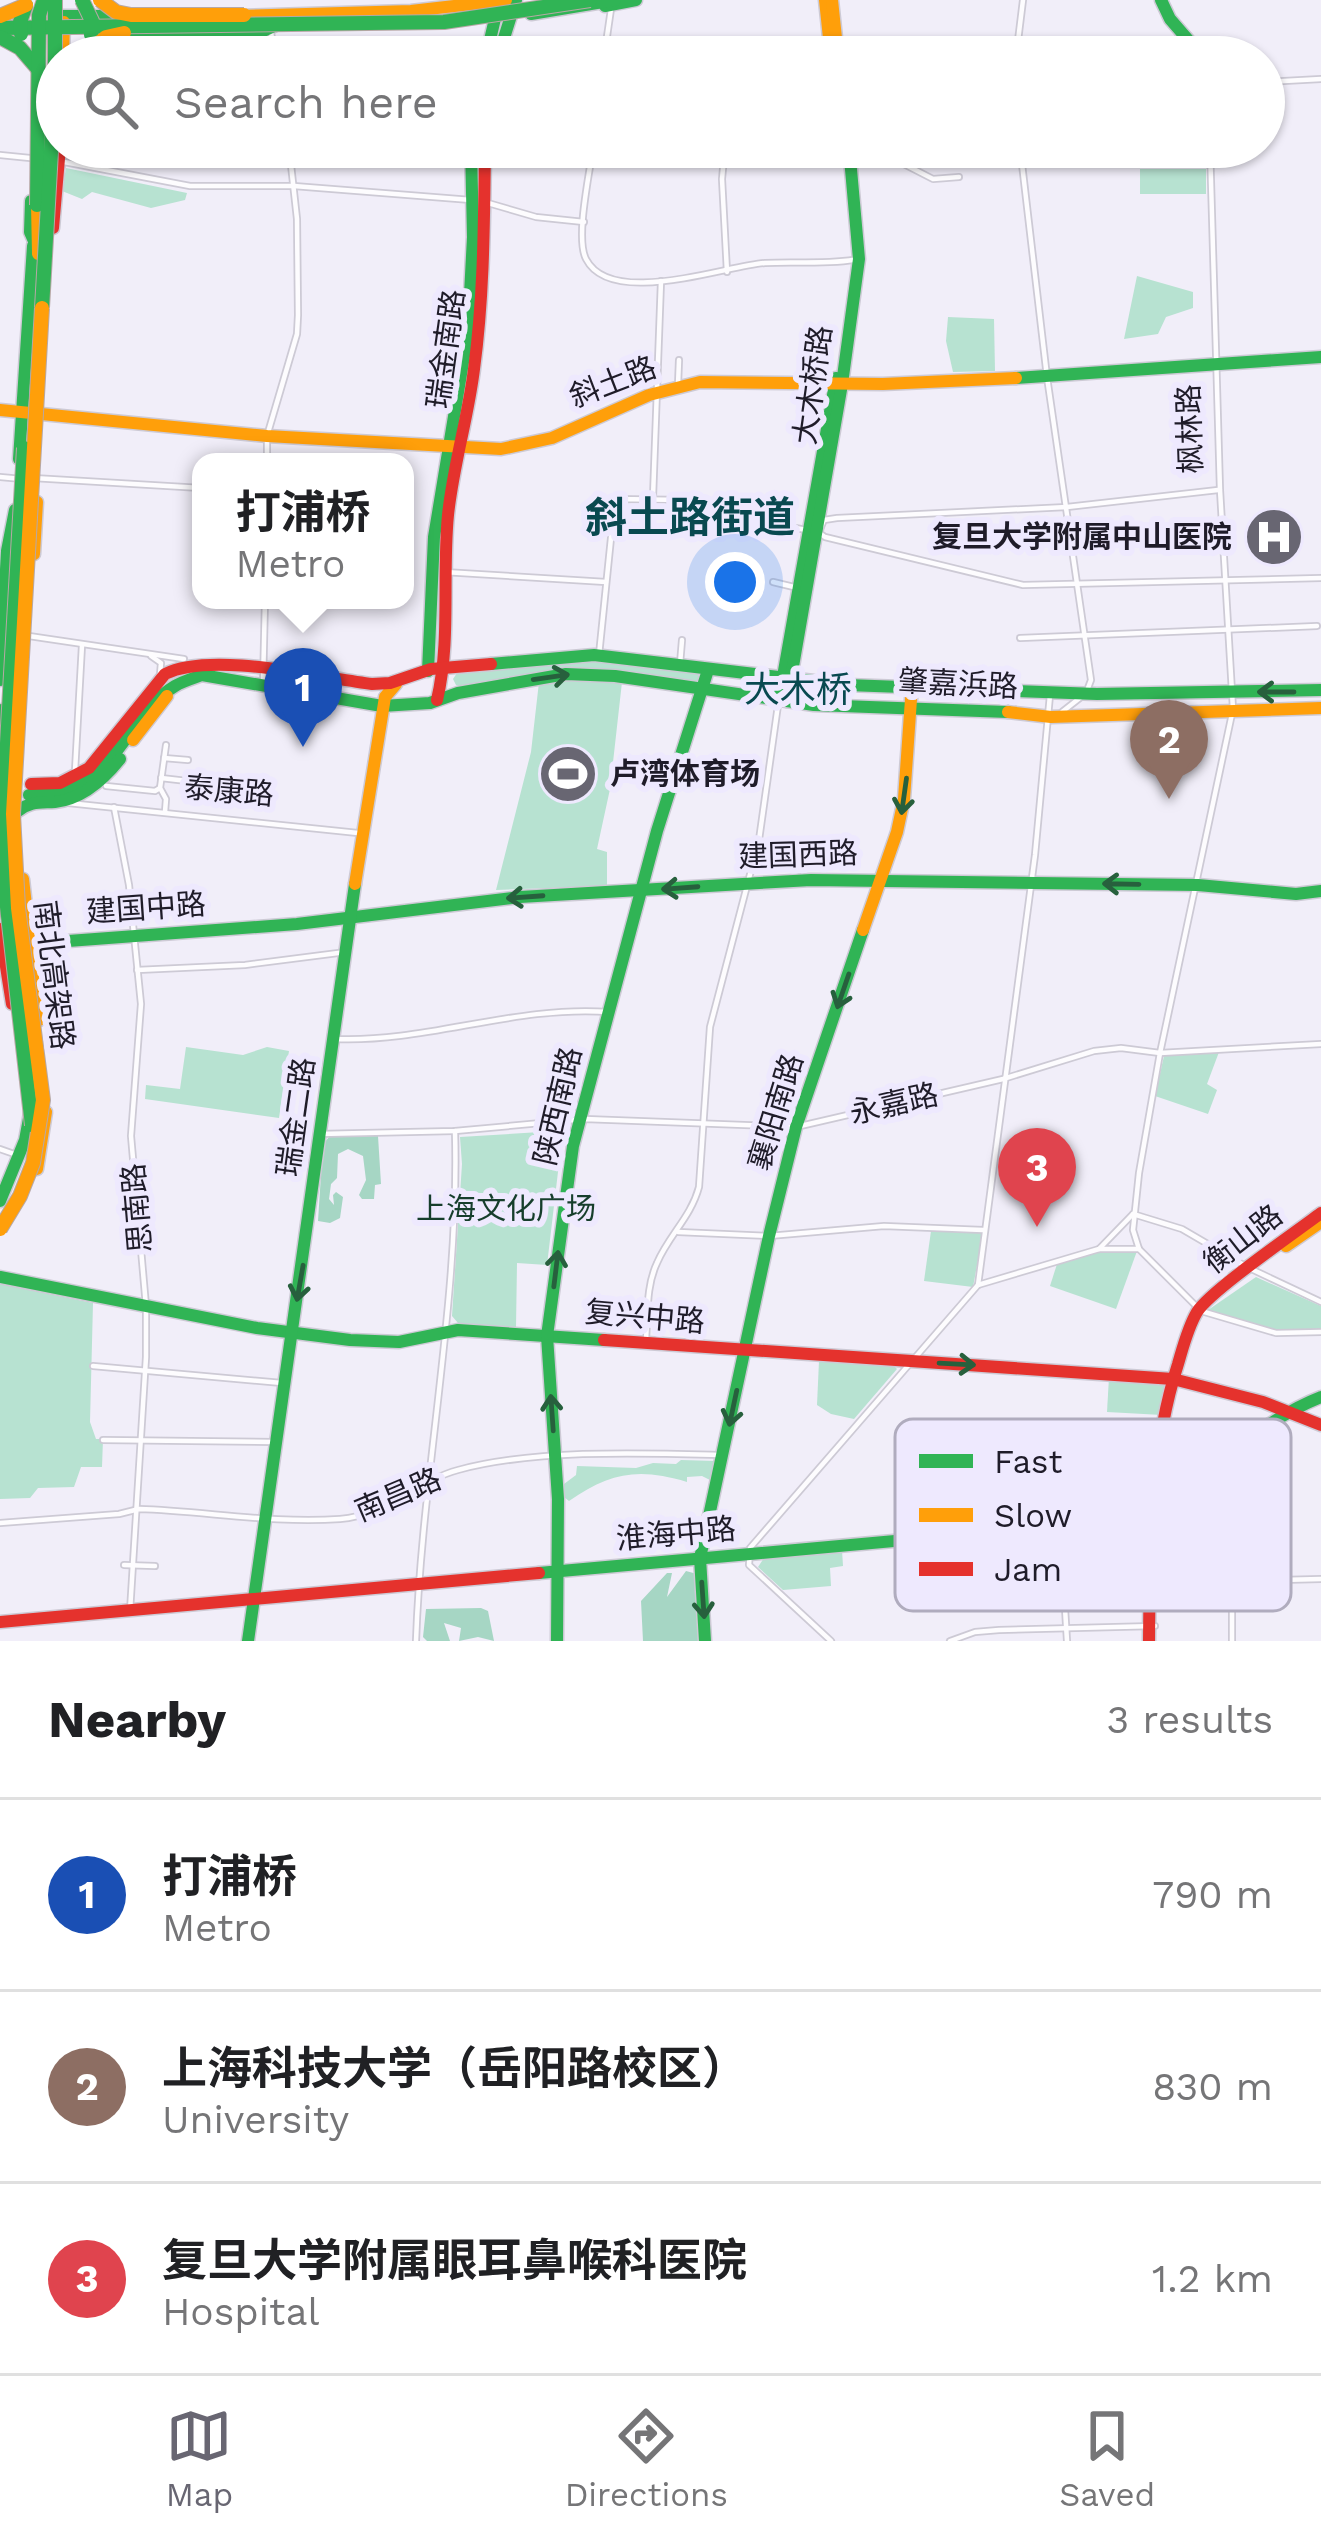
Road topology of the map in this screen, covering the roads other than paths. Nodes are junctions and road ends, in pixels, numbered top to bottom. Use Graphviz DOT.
graph roads {
  1 [pos="100,0"];
  2 [pos="501,0"];
  3 [pos="516,0"];
  4 [pos="636,0"];
  5 [pos="828,0"];
  6 [pos="1023,0"];
  7 [pos="1161,0"];
  8 [pos="603,1"];
  9 [pos="82,5"];
  10 [pos="411,5"];
  11 [pos="552,6"];
  12 [pos="267,14"];
  13 [pos="529,14"];
  14 [pos="285,19"];
  15 [pos="502,19"];
  16 [pos="104,22"];
  17 [pos="358,22"];
  18 [pos="411,29"];
  19 [pos="40,33"];
  20 [pos="38,36"];
  21 [pos="110,36"];
  22 [pos="272,36"];
  23 [pos="495,36"];
  24 [pos="500,36"];
  25 [pos="604,36"];
  26 [pos="832,36"];
  27 [pos="1019,36"];
  28 [pos="1185,36"];
  29 [pos="1321,79"];
  30 [pos="1285,81"];
  31 [pos="36,103"];
  32 [pos="0,154"];
  33 [pos="36,155"];
  34 [pos="39,168"];
  35 [pos="48,168"];
  36 [pos="49,168"];
  37 [pos="49,168"];
  38 [pos="109,168"];
  39 [pos="292,168"];
  40 [pos="474,168"];
  41 [pos="482,168"];
  42 [pos="590,168"];
  43 [pos="723,168"];
  44 [pos="850,168"];
  45 [pos="911,168"];
  46 [pos="1022,168"];
  47 [pos="1210,168"];
  48 [pos="959,177"];
  49 [pos="294,186"];
  50 [pos="478,201"];
  51 [pos="37,205"];
  52 [pos="584,222"];
  53 [pos="41,250"];
  54 [pos="857,259"];
  55 [pos="727,272"];
  56 [pos="661,281"];
  57 [pos="1321,357"];
  58 [pos="679,360"];
  59 [pos="1215,366"];
  60 [pos="1046,377"];
  61 [pos="839,384"];
  62 [pos="678,386"];
  63 [pos="656,391"];
  64 [pos="0,410"];
  65 [pos="22,412"];
  66 [pos="39,414"];
  67 [pos="268,436"];
  68 [pos="452,447"];
  69 [pos="267,453"];
  70 [pos="0,477"];
  71 [pos="28,483"];
  72 [pos="192,488"];
  73 [pos="1220,490"];
  74 [pos="653,498"];
  75 [pos="1066,506"];
  76 [pos="813,531"];
  77 [pos="12,539"];
  78 [pos="443,572"];
  79 [pos="1321,578"];
  80 [pos="1225,580"];
  81 [pos="605,581"];
  82 [pos="773,582"];
  83 [pos="1078,585"];
  84 [pos="798,588"];
  85 [pos="265,609"];
  86 [pos="1317,626"];
  87 [pos="1228,631"];
  88 [pos="16,635"];
  89 [pos="1021,638"];
  90 [pos="1085,639"];
  91 [pos="682,640"];
  92 [pos="82,646"];
  93 [pos="598,655"];
  94 [pos="195,663"];
  95 [pos="680,664"];
  96 [pos="438,670"];
  97 [pos="708,670"];
  98 [pos="264,677"];
  99 [pos="0,680"];
  100 [pos="787,680"];
  101 [pos="912,685"];
  102 [pos="165,686"];
  103 [pos="704,689"];
  104 [pos="1232,690"];
  105 [pos="1321,690"];
  106 [pos="1050,692"];
  107 [pos="1086,693"];
  108 [pos="384,698"];
  109 [pos="437,700"];
  110 [pos="781,704"];
  111 [pos="3,705"];
  112 [pos="911,708"];
  113 [pos="1321,708"];
  114 [pos="1233,709"];
  115 [pos="23,712"];
  116 [pos="1053,717"];
  117 [pos="0,739"];
  118 [pos="166,745"];
  119 [pos="164,758"];
  120 [pos="20,760"];
  121 [pos="188,760"];
  122 [pos="75,771"];
  123 [pos="161,778"];
  124 [pos="0,781"];
  125 [pos="187,782"];
  126 [pos="100,786"];
  127 [pos="160,788"];
  128 [pos="26,789"];
  129 [pos="57,802"];
  130 [pos="91,805"];
  131 [pos="114,807"];
  132 [pos="0,808"];
  133 [pos="18,811"];
  134 [pos="165,812"];
  135 [pos="360,833"];
  136 [pos="20,836"];
  137 [pos="0,874"];
  138 [pos="880,880"];
  139 [pos="1031,882"];
  140 [pos="749,883"];
  141 [pos="1198,885"];
  142 [pos="642,890"];
  143 [pos="1321,891"];
  144 [pos="0,898"];
  145 [pos="352,918"];
  146 [pos="279,925"];
  147 [pos="0,928"];
  148 [pos="133,934"];
  149 [pos="14,946"];
  150 [pos="348,951"];
  151 [pos="137,970"];
  152 [pos="609,1012"];
  153 [pos="34,1028"];
  154 [pos="335,1039"];
  155 [pos="1321,1044"];
  156 [pos="26,1052"];
  157 [pos="1160,1053"];
  158 [pos="1003,1079"];
  159 [pos="326,1082"];
  160 [pos="579,1119"];
  161 [pos="704,1121"];
  162 [pos="796,1127"];
  163 [pos="454,1131"];
  164 [pos="319,1134"];
  165 [pos="0,1149"];
  166 [pos="20,1156"];
  167 [pos="40,1163"];
  168 [pos="0,1201"];
  169 [pos="310,1208"];
  170 [pos="0,1214"];
  171 [pos="1133,1214"];
  172 [pos="1321,1217"];
  173 [pos="0,1228"];
  174 [pos="985,1230"];
  175 [pos="678,1232"];
  176 [pos="769,1236"];
  177 [pos="0,1238"];
  178 [pos="1099,1249"];
  179 [pos="1139,1249"];
  180 [pos="1250,1269"];
  181 [pos="0,1277"];
  182 [pos="978,1285"];
  183 [pos="1321,1302"];
  184 [pos="146,1306"];
  185 [pos="1200,1310"];
  186 [pos="291,1332"];
  187 [pos="1321,1332"];
  188 [pos="443,1333"];
  189 [pos="548,1336"];
  190 [pos="645,1345"];
  191 [pos="746,1352"];
  192 [pos="912,1361"];
  193 [pos="93,1366"];
  194 [pos="145,1371"];
  195 [pos="1176,1379"];
  196 [pos="282,1383"];
  197 [pos="1321,1397"];
  198 [pos="1287,1410"];
  199 [pos="1169,1419"];
  200 [pos="1274,1419"];
  201 [pos="1321,1425"];
  202 [pos="103,1440"];
  203 [pos="142,1440"];
  204 [pos="274,1442"];
  205 [pos="723,1455"];
  206 [pos="556,1458"];
  207 [pos="429,1484"];
  208 [pos="139,1509"];
  209 [pos="264,1516"];
  210 [pos="0,1523"];
  211 [pos="895,1541"];
  212 [pos="748,1554"];
  213 [pos="700,1558"];
  214 [pos="124,1565"];
  215 [pos="134,1565"];
  216 [pos="155,1566"];
  217 [pos="557,1572"];
  218 [pos="1321,1579"];
  219 [pos="1291,1580"];
  220 [pos="418,1585"];
  221 [pos="252,1600"];
  222 [pos="130,1611"];
  223 [pos="1066,1611"];
  224 [pos="1233,1611"];
  225 [pos="0,1622"];
  226 [pos="1067,1630"];
  227 [pos="1152,1634"];
  228 [pos="248,1641"];
  229 [pos="416,1641"];
  230 [pos="557,1641"];
  231 [pos="705,1641"];
  232 [pos="831,1641"];
  233 [pos="950,1641"];
  234 [pos="1066,1641"];
  235 [pos="1232,1641"];
  1 -- 14 [label="main road, bridge"];
  2 -- 10 [label="main road"];
  2 -- 15 [label="main road"];
  3 -- 15 [label="main road"];
  4 -- 8 [label="main road"];
  5 -- 26 [label="main road"];
  6 -- 27 [label="street"];
  7 -- 28 [label="main road"];
  8 -- 11 [label="main road, bridge"];
  8 -- 13 [label="main road"];
  8 -- 17 [label="main road, bridge"];
  8 -- 25 [label="street"];
  9 -- 12 [label="main road"];
  9 -- 16 [label="main road"];
  9 -- 19 [label="main road"];
  9 -- 19 [label="main road, bridge"];
  10 -- 12 [label="main road"];
  10 -- 18 [label="main road"];
  11 -- 13 [label="main road"];
  11 -- 14 [label="main road, bridge"];
  12 -- 16 [label="main road"];
  12 -- 18 [label="main road"];
  12 -- 19 [label="main road"];
  12 -- 22 [label="street"];
  13 -- 15 [label="main road"];
  14 -- 19 [label="main road, bridge"];
  15 -- 18 [label="main road"];
  15 -- 23 [label="main road"];
  15 -- 24 [label="main road"];
  16 -- 19 [label="main road"];
  17 -- 19 [label="main road, bridge"];
  17 -- 21 [label="main road, bridge"];
  19 -- 20 [label="main road, bridge"];
  29 -- 30 [label="street"];
  31 -- 51 [label="main road, bridge"];
  32 -- 33 [label="street"];
  34 -- 51 [label="main road, bridge"];
  35 -- 53 [label="main road, 南北高架路, bridge"];
  36 -- 53 [label="main road, bridge"];
  37 -- 53 [label="main road"];
  38 -- 49 [label="street"];
  39 -- 49 [label="street"];
  40 -- 50 [label="main road, 瑞金南路"];
  41 -- 50 [label="main road, 瑞金南路"];
  42 -- 52 [label="street"];
  43 -- 55 [label="street"];
  44 -- 54 [label="main road, 大木桥路"];
  45 -- 48 [label="street"];
  46 -- 60 [label="street"];
  47 -- 59 [label="street, 枫林路"];
  49 -- 50 [label="street"];
  49 -- 67 [label="street"];
  50 -- 52 [label="street"];
  50 -- 68 [label="main road, 瑞金南路"];
  51 -- 53 [label="main road, bridge"];
  52 -- 56 [label="street"];
  53 -- 65 [label="main road"];
  53 -- 66 [label="main road"];
  53 -- 71 [label="main road, 南北高架路, bridge"];
  53 -- 77 [label="main road, 南北高架路, bridge"];
  54 -- 55 [label="street"];
  54 -- 61 [label="main road, 大木桥路"];
  55 -- 56 [label="street"];
  56 -- 63 [label="street"];
  57 -- 59 [label="main road, 斜土路"];
  58 -- 62 [label="street"];
  59 -- 60 [label="main road, 斜土路"];
  59 -- 73 [label="street, 枫林路"];
  60 -- 61 [label="main road, 斜土路"];
  60 -- 75 [label="street"];
  61 -- 62 [label="main road, 斜土路"];
  61 -- 76 [label="main road, 大木桥路"];
  62 -- 63 [label="main road, 斜土路"];
  63 -- 68 [label="main road, 斜土路"];
  63 -- 74 [label="street"];
  64 -- 65 [label="main road, 斜土路"];
  65 -- 66 [label="main road, 斜土路"];
  65 -- 71 [label="main road"];
  66 -- 67 [label="main road, 斜土路"];
  66 -- 71 [label="main road"];
  67 -- 68 [label="main road, 斜土路"];
  67 -- 69 [label="street"];
  68 -- 78 [label="main road, 瑞金南路"];
  68 -- 96 [label="main road, 瑞金南路"];
  70 -- 71 [label="street"];
  71 -- 72 [label="street"];
  71 -- 77 [label="main road"];
  71 -- 88 [label="main road"];
  71 -- 115 [label="main road, bridge"];
  71 -- 153 [label="main road, 南北高架路, bridge"];
  73 -- 75 [label="street"];
  73 -- 80 [label="street, 枫林路"];
  74 -- 76 [label="street"];
  74 -- 81 [label="street"];
  75 -- 76 [label="street"];
  75 -- 83 [label="street"];
  76 -- 83 [label="street"];
  76 -- 84 [label="main road, 大木桥路"];
  76 -- 100 [label="main road, 大木桥路"];
  77 -- 88 [label="main road"];
  77 -- 111 [label="main road, bridge"];
  77 -- 156 [label="main road, 南北高架路, bridge"];
  78 -- 81 [label="street"];
  78 -- 96 [label="main road, 瑞金南路"];
  79 -- 80 [label="street"];
  80 -- 83 [label="street"];
  80 -- 87 [label="street, 枫林路"];
  81 -- 93 [label="street"];
  82 -- 84 [label="street"];
  83 -- 90 [label="street"];
  84 -- 100 [label="main road, 大木桥路"];
  85 -- 98 [label="street"];
  86 -- 87 [label="street"];
  87 -- 90 [label="street"];
  87 -- 104 [label="street, 枫林路"];
  88 -- 92 [label="street"];
  88 -- 99 [label="main road"];
  88 -- 115 [label="main road"];
  88 -- 117 [label="main road"];
  89 -- 90 [label="street"];
  90 -- 107 [label="street"];
  91 -- 95 [label="street"];
  92 -- 94 [label="street"];
  92 -- 102 [label="street"];
  92 -- 122 [label="street"];
  93 -- 95 [label="main road, 肇嘉浜路"];
  93 -- 96 [label="main road, 肇嘉浜路"];
  94 -- 98 [label="main road"];
  94 -- 102 [label="main road"];
  95 -- 97 [label="main road, 肇嘉浜路"];
  96 -- 108 [label="main road, 肇嘉浜路"];
  96 -- 109 [label="main road, 瑞金南路"];
  97 -- 100 [label="main road, 肇嘉浜路"];
  97 -- 103 [label="main road, 陕西南路"];
  98 -- 102 [label="main road"];
  98 -- 108 [label="main road"];
  98 -- 108 [label="main road"];
  100 -- 101 [label="main road, 肇嘉浜路"];
  100 -- 110 [label="main road, 大木桥路"];
  101 -- 106 [label="main road, 肇嘉浜路"];
  101 -- 112 [label="main road, 襄阳南路"];
  102 -- 122 [label="main road"];
  102 -- 126 [label="main road"];
  102 -- 128 [label="main road"];
  109 -- 103 [label="main road, 肇嘉浜路, one-way"];
  103 -- 110 [label="main road, 肇嘉浜路"];
  103 -- 142 [label="main road, 陕西南路"];
  105 -- 104 [label="main road, 肇嘉浜路, one-way"];
  104 -- 107 [label="main road, 肇嘉浜路"];
  104 -- 114 [label="street, 枫林路"];
  106 -- 107 [label="main road, 肇嘉浜路"];
  106 -- 116 [label="street"];
  107 -- 116 [label="street"];
  108 -- 109 [label="main road, 肇嘉浜路"];
  108 -- 135 [label="main road, 瑞金二路"];
  110 -- 112 [label="main road, 肇嘉浜路"];
  110 -- 140 [label="street"];
  111 -- 117 [label="main road"];
  112 -- 116 [label="main road, 肇嘉浜路"];
  112 -- 138 [label="main road, 襄阳南路, one-way"];
  113 -- 114 [label="main road, 肇嘉浜路"];
  114 -- 116 [label="main road, 肇嘉浜路"];
  114 -- 141 [label="street, 枫林路"];
  115 -- 120 [label="main road"];
  116 -- 139 [label="street"];
  118 -- 119 [label="street"];
  119 -- 121 [label="street"];
  119 -- 123 [label="street"];
  120 -- 122 [label="main road"];
  120 -- 124 [label="main road"];
  120 -- 128 [label="main road"];
  123 -- 125 [label="street"];
  123 -- 127 [label="street"];
  126 -- 127 [label="street"];
  126 -- 129 [label="main road"];
  126 -- 130 [label="street"];
  127 -- 134 [label="street"];
  128 -- 132 [label="main road"];
  128 -- 133 [label="main road"];
  129 -- 130 [label="street, 泰康路"];
  129 -- 133 [label="main road"];
  130 -- 131 [label="street, 泰康路"];
  131 -- 134 [label="street, 泰康路"];
  131 -- 148 [label="street, 思南路"];
  133 -- 136 [label="main road"];
  134 -- 135 [label="street, 泰康路"];
  135 -- 145 [label="main road, 瑞金二路"];
  136 -- 149 [label="main road"];
  136 -- 153 [label="main road, bridge"];
  137 -- 149 [label="main road"];
  138 -- 139 [label="main road, 建国西路"];
  138 -- 140 [label="main road, 建国西路"];
  138 -- 162 [label="main road, 襄阳南路, one-way"];
  141 -- 139 [label="main road, 建国西路, one-way"];
  139 -- 158 [label="street"];
  140 -- 142 [label="main road, 建国西路, one-way"];
  140 -- 161 [label="street"];
  141 -- 143 [label="main road, 建国西路"];
  141 -- 157 [label="street, 枫林路"];
  142 -- 145 [label="main road, 建国西路, one-way"];
  142 -- 152 [label="main road, 陕西南路"];
  144 -- 156 [label="main road, bridge"];
  145 -- 146 [label="main road, 建国西路"];
  145 -- 150 [label="main road, 瑞金二路"];
  146 -- 148 [label="main road, 建国中路"];
  147 -- 149 [label="main road"];
  148 -- 149 [label="main road, 建国中路"];
  148 -- 151 [label="street, 思南路"];
  149 -- 166 [label="main road"];
  149 -- 167 [label="main road"];
  150 -- 151 [label="street"];
  150 -- 154 [label="main road, 瑞金二路"];
  151 -- 184 [label="street, 思南路"];
  152 -- 154 [label="street"];
  152 -- 160 [label="main road, 陕西南路"];
  153 -- 173 [label="main road, 南北高架路, bridge"];
  154 -- 159 [label="main road, 瑞金二路"];
  155 -- 157 [label="street, 永嘉路"];
  156 -- 170 [label="main road, 南北高架路, bridge"];
  157 -- 158 [label="street, 永嘉路"];
  157 -- 171 [label="street, 枫林路"];
  158 -- 162 [label="street, 永嘉路"];
  158 -- 174 [label="street"];
  159 -- 164 [label="main road, 瑞金二路"];
  159 -- 169 [label="main road"];
  160 -- 161 [label="street, 永嘉路"];
  160 -- 163 [label="street, 永嘉路"];
  189 -- 160 [label="main road, 陕西南路, one-way"];
  161 -- 162 [label="street, 永嘉路"];
  161 -- 175 [label="street"];
  162 -- 176 [label="main road, 襄阳南路"];
  163 -- 164 [label="street, 永嘉路"];
  163 -- 188 [label="street"];
  164 -- 169 [label="main road, 瑞金二路"];
  165 -- 166 [label="street"];
  166 -- 167 [label="street"];
  166 -- 168 [label="main road"];
  167 -- 177 [label="main road"];
  169 -- 186 [label="main road, 瑞金二路, one-way"];
  171 -- 178 [label="street"];
  171 -- 179 [label="street, 枫林路"];
  171 -- 180 [label="street"];
  172 -- 180 [label="main road, 衡山路"];
  174 -- 176 [label="street"];
  174 -- 182 [label="street"];
  175 -- 176 [label="street"];
  175 -- 190 [label="street"];
  176 -- 191 [label="main road, 襄阳南路"];
  178 -- 179 [label="street"];
  178 -- 182 [label="street"];
  179 -- 185 [label="street"];
  180 -- 183 [label="street"];
  180 -- 185 [label="main road, 衡山路"];
  181 -- 184 [label="main road, 复兴中路"];
  182 -- 192 [label="street"];
  184 -- 186 [label="main road, 复兴中路"];
  184 -- 194 [label="street, 思南路"];
  185 -- 187 [label="street"];
  185 -- 195 [label="main road"];
  186 -- 188 [label="main road, 复兴中路"];
  186 -- 196 [label="main road, 瑞金二路"];
  188 -- 189 [label="main road, 复兴中路"];
  188 -- 207 [label="street"];
  189 -- 190 [label="main road, 复兴中路"];
  206 -- 189 [label="main road, 陕西南路, one-way"];
  190 -- 191 [label="main road, 复兴中路"];
  191 -- 192 [label="main road, 复兴中路"];
  191 -- 205 [label="main road, 襄阳南路, one-way"];
  192 -- 195 [label="main road, 复兴中路, one-way"];
  192 -- 212 [label="street"];
  193 -- 194 [label="street"];
  194 -- 196 [label="street"];
  194 -- 203 [label="street, 思南路"];
  195 -- 198 [label="main road, 复兴中路"];
  195 -- 199 [label="main road"];
  196 -- 204 [label="main road, 瑞金二路"];
  197 -- 198 [label="main road, 淮海中路"];
  198 -- 200 [label="main road, 淮海中路"];
  198 -- 201 [label="main road, 复兴中路"];
  202 -- 203 [label="street"];
  203 -- 204 [label="street"];
  203 -- 208 [label="street, 思南路"];
  204 -- 209 [label="main road, 瑞金二路"];
  205 -- 206 [label="street, 南昌路"];
  205 -- 213 [label="main road, 襄阳南路"];
  206 -- 207 [label="street, 南昌路"];
  206 -- 217 [label="main road, 陕西南路"];
  207 -- 209 [label="street, 南昌路"];
  207 -- 220 [label="street"];
  208 -- 209 [label="street, 南昌路"];
  208 -- 210 [label="street, 南昌路"];
  208 -- 215 [label="street, 思南路"];
  209 -- 221 [label="main road, 瑞金二路"];
  211 -- 212 [label="main road, 淮海中路"];
  212 -- 213 [label="main road, 淮海中路"];
  212 -- 232 [label="street"];
  213 -- 217 [label="main road, 淮海中路"];
  213 -- 231 [label="main road, 襄阳南路, one-way"];
  214 -- 215 [label="street"];
  215 -- 216 [label="street"];
  215 -- 222 [label="street, 思南路"];
  217 -- 220 [label="main road, 淮海中路"];
  217 -- 230 [label="main road, 陕西南路"];
  218 -- 219 [label="street"];
  220 -- 221 [label="main road, 淮海中路"];
  220 -- 229 [label="street"];
  221 -- 222 [label="main road, 淮海中路"];
  221 -- 228 [label="main road, 瑞金二路"];
  222 -- 225 [label="main road, 淮海中路"];
  223 -- 226 [label="street"];
  224 -- 235 [label="street"];
  226 -- 227 [label="street"];
  226 -- 233 [label="street"];
  226 -- 234 [label="street"];
}
